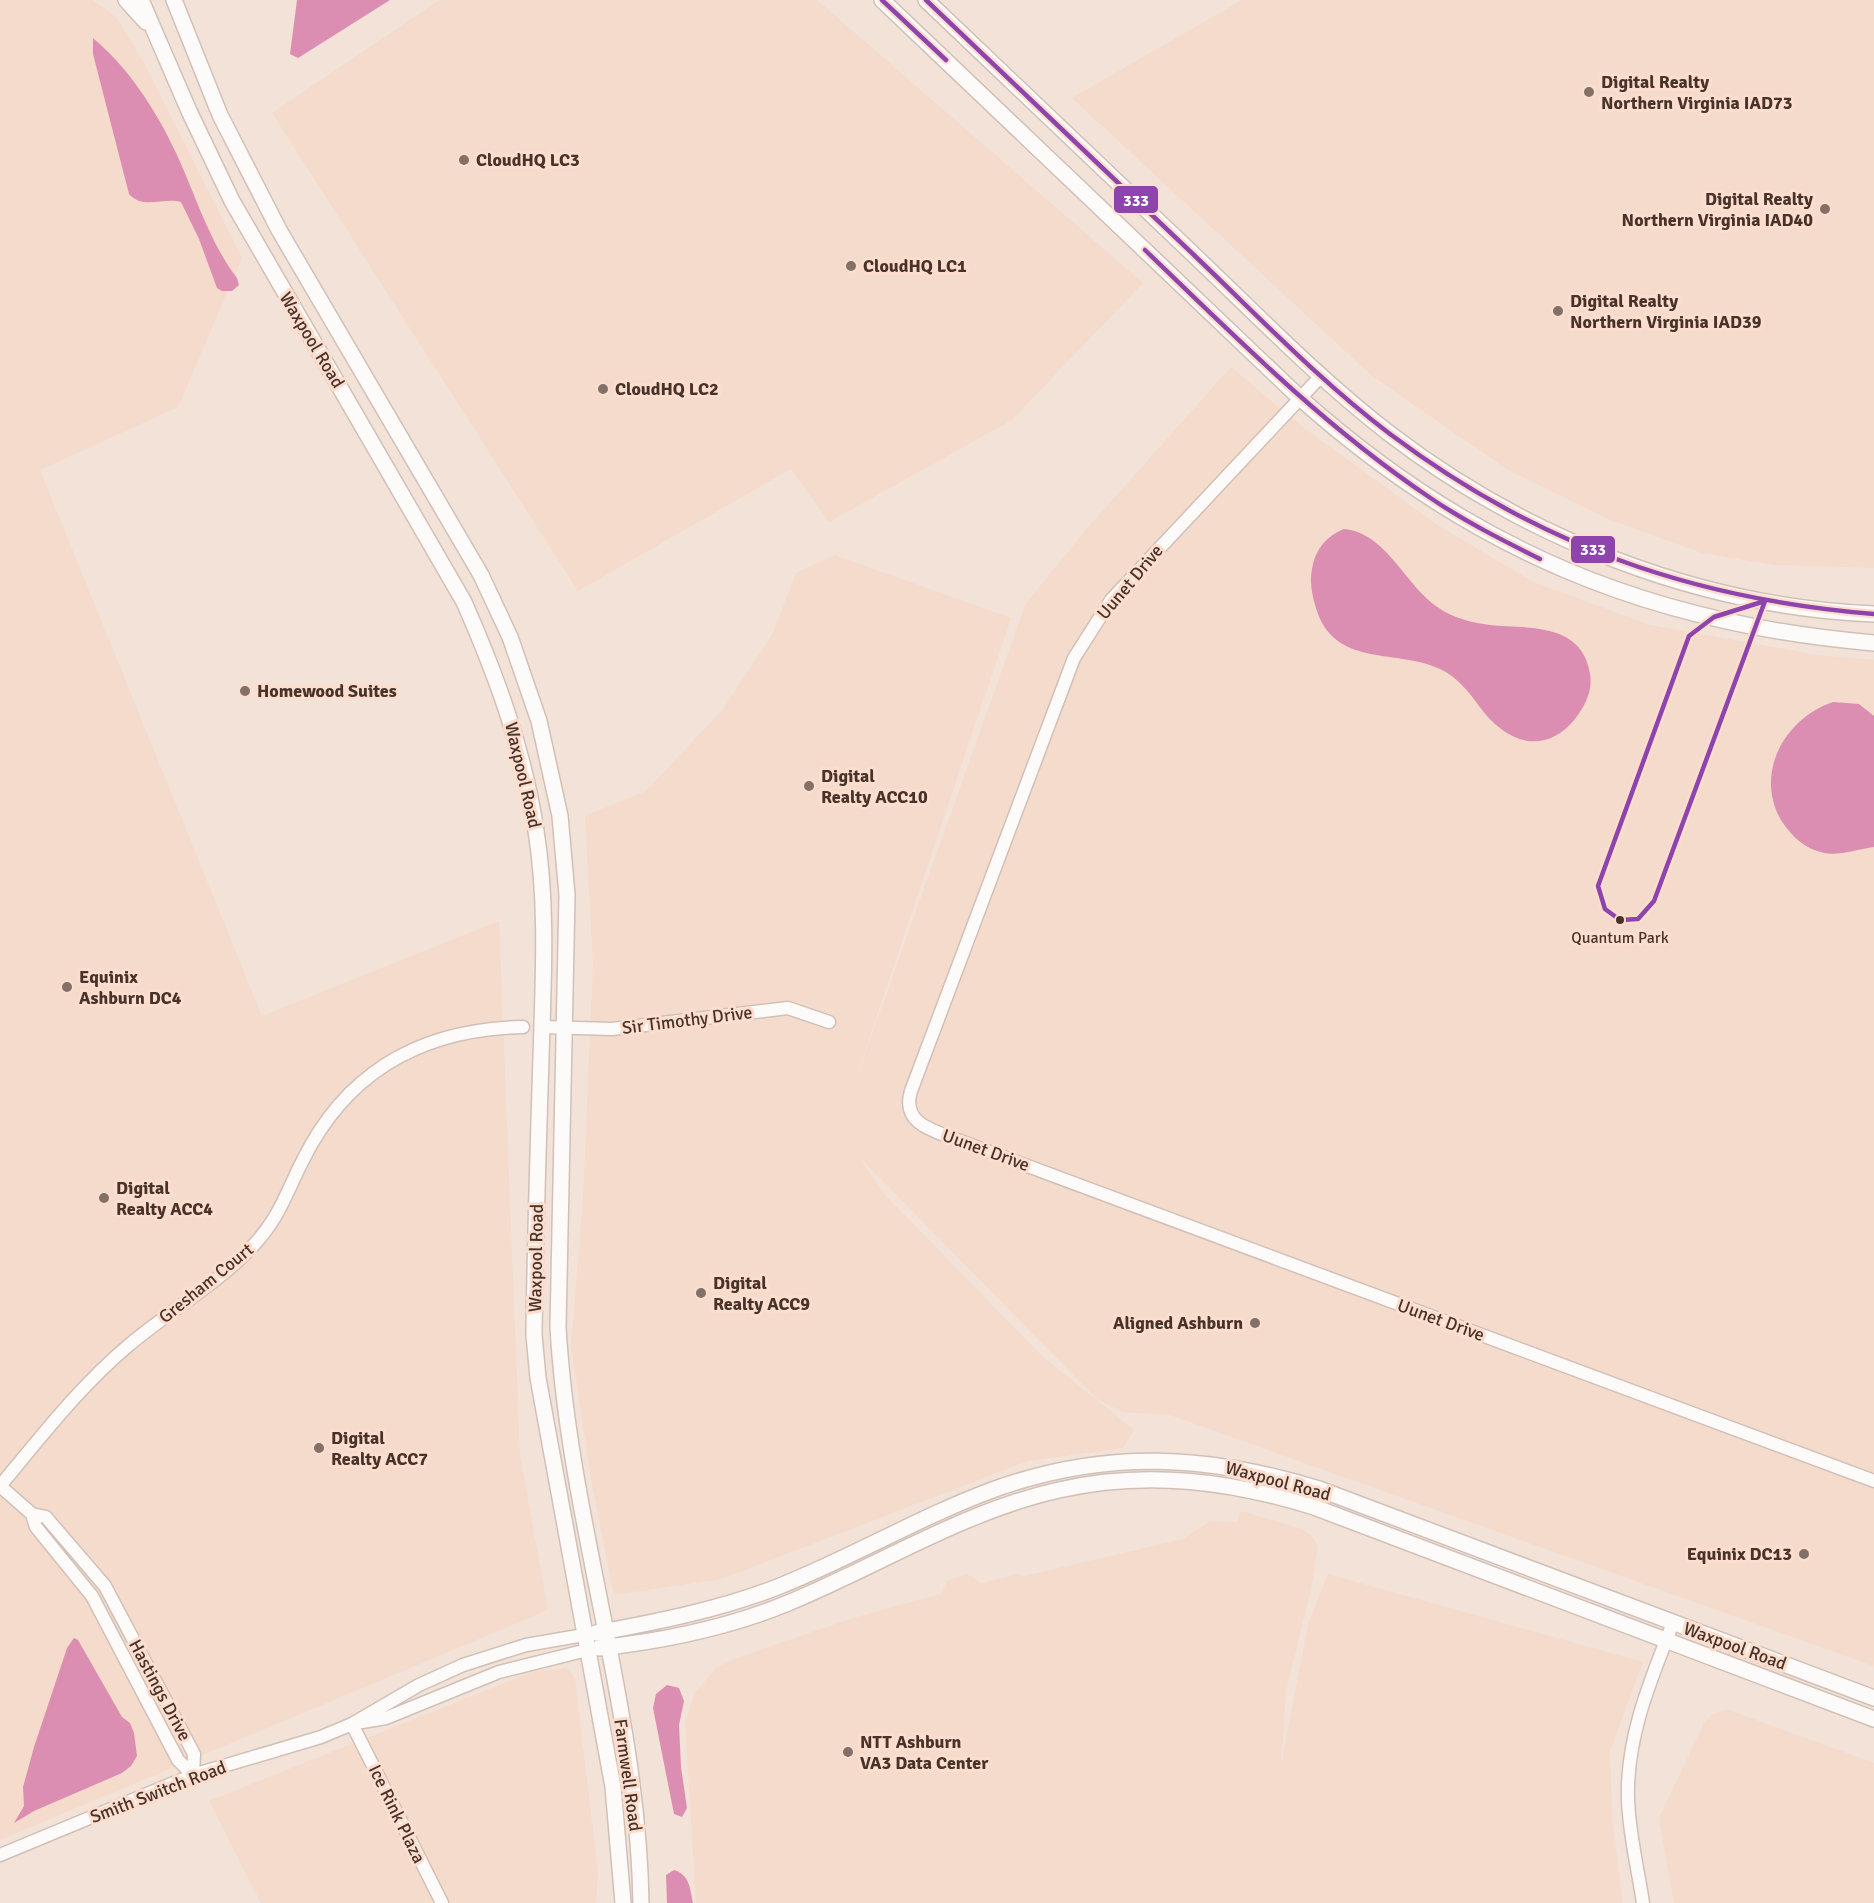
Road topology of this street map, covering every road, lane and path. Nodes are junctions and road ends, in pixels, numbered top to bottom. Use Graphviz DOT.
graph roads {
  1 [pos="126,0"];
  2 [pos="141,0"];
  3 [pos="174,0"];
  4 [pos="882,0"];
  5 [pos="926,0"];
  6 [pos="156,33"];
  7 [pos="1321,376"];
  8 [pos="1300,398"];
  9 [pos="1874,614"];
  10 [pos="1874,643"];
  11 [pos="829,1022"];
  12 [pos="523,1027"];
  13 [pos="542,1027"];
  14 [pos="566,1029"];
  15 [pos="1874,1481"];
  16 [pos="0,1486"];
  17 [pos="32,1514"];
  18 [pos="1673,1623"];
  19 [pos="604,1632"];
  20 [pos="1666,1641"];
  21 [pos="586,1643"];
  22 [pos="608,1647"];
  23 [pos="1874,1698"];
  24 [pos="1874,1719"];
  25 [pos="352,1724"];
  26 [pos="193,1774"];
  27 [pos="0,1855"];
  28 [pos="442,1903"];
  29 [pos="623,1903"];
  30 [pos="641,1903"];
  31 [pos="1643,1903"];
  1 -- 6 [label="main road"];
  2 -- 6 [label="main road, Waxpool Road"];
  3 -- 14 [label="main road, Waxpool Road"];
  4 -- 8 [label="main road"];
  5 -- 7 [label="main road"];
  6 -- 13 [label="main road, Waxpool Road"];
  7 -- 8 [label="street, Uunet Drive"];
  7 -- 9 [label="main road"];
  8 -- 10 [label="main road"];
  8 -- 15 [label="street, Uunet Drive"];
  11 -- 14 [label="street, Sir Timothy Drive"];
  12 -- 16 [label="street, Gresham Court"];
  13 -- 14 [label="street, Sir Timothy Drive"];
  13 -- 21 [label="main road, Waxpool Road"];
  14 -- 19 [label="main road, Waxpool Road"];
  16 -- 17 [label="street, Hastings Drive"];
  17 -- 26 [label="street, Hastings Drive"];
  17 -- 26 [label="street, Hastings Drive"];
  18 -- 19 [label="main road, Waxpool Road"];
  18 -- 20 [label="street"];
  18 -- 23 [label="main road, Waxpool Road"];
  19 -- 21 [label="main road, Waxpool Road"];
  19 -- 22 [label="main road, Waxpool Road"];
  20 -- 22 [label="main road, Waxpool Road"];
  20 -- 24 [label="main road, Waxpool Road"];
  20 -- 31 [label="street"];
  21 -- 22 [label="main road, Waxpool Road"];
  21 -- 25 [label="street, Smith Switch Road"];
  21 -- 25 [label="street, Smith Switch Road"];
  21 -- 29 [label="main road, Farmwell Road"];
  22 -- 30 [label="main road, Farmwell Road"];
  25 -- 26 [label="street, Smith Switch Road"];
  25 -- 28 [label="street, Ice Rink Plaza"];
  26 -- 27 [label="street, Smith Switch Road"];
}
